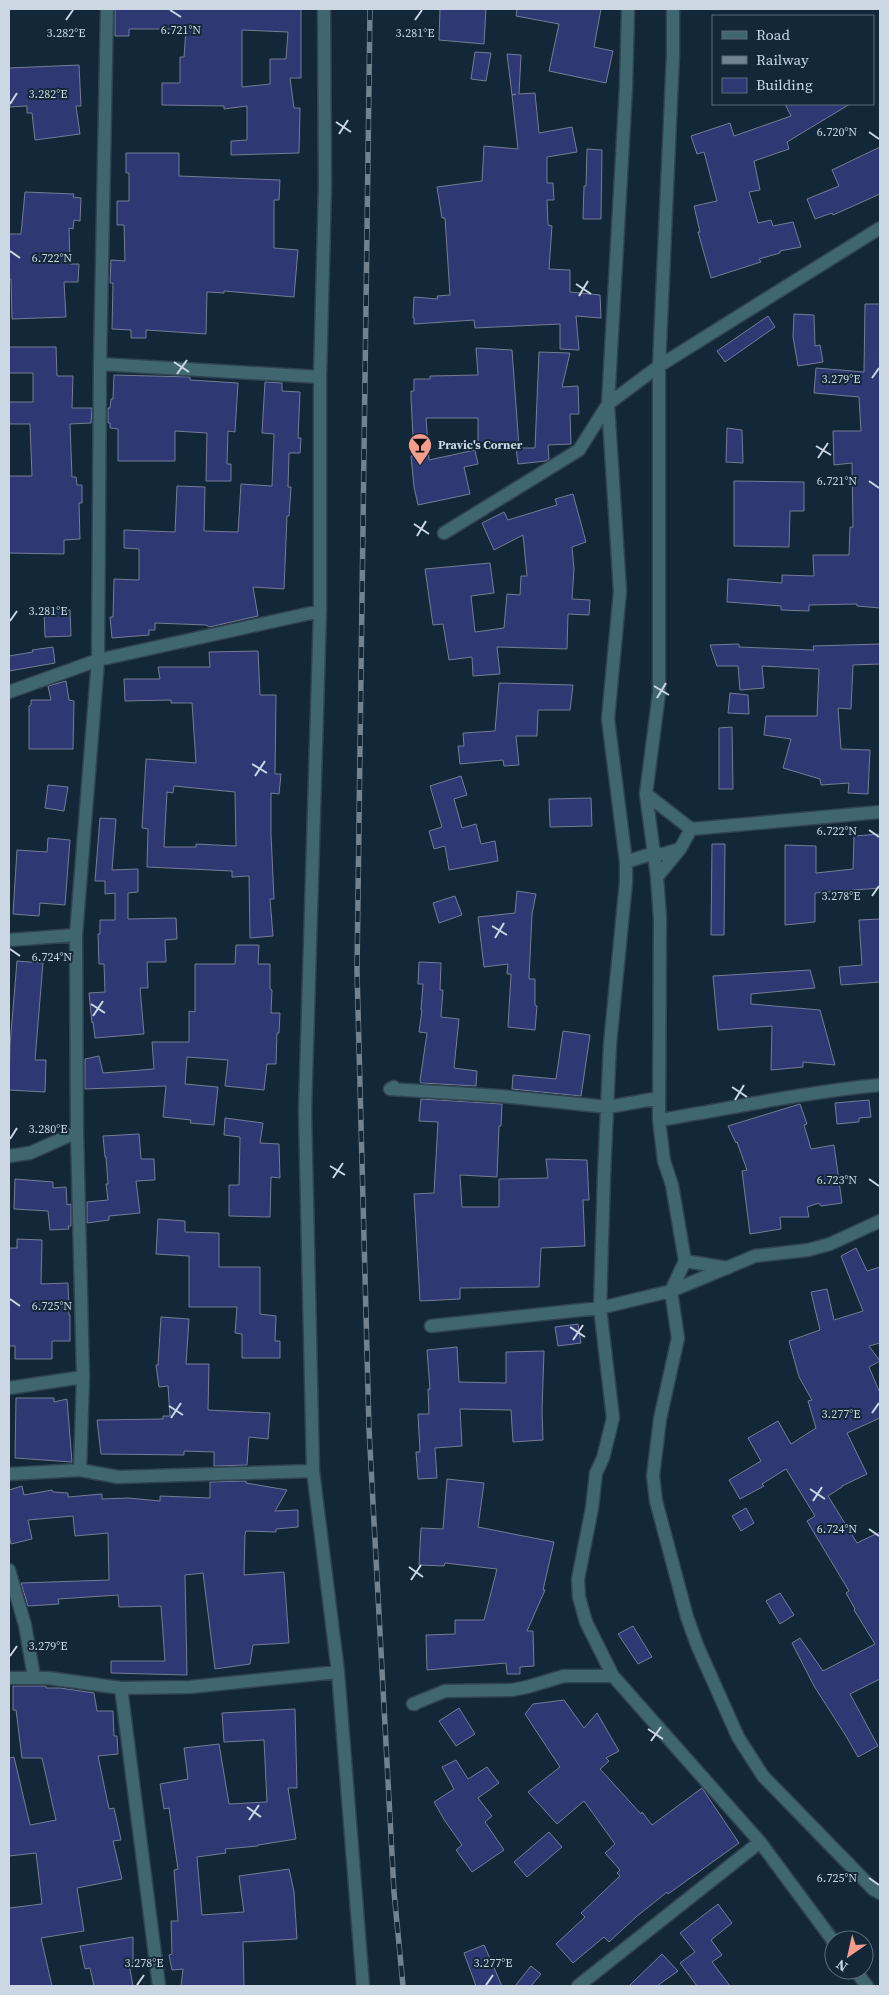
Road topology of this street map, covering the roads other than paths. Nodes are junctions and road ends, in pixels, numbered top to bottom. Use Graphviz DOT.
graph roads {
  1 [pos="107,9"];
  2 [pos="324,9"];
  3 [pos="628,9"];
  4 [pos="673,9"];
  5 [pos="880,228"];
  6 [pos="100,364"];
  7 [pos="659,366"];
  8 [pos="320,377"];
  9 [pos="608,404"];
  10 [pos="444,533"];
  11 [pos="320,611"];
  12 [pos="98,660"];
  13 [pos="9,692"];
  14 [pos="646,794"];
  15 [pos="880,812"];
  16 [pos="691,829"];
  17 [pos="680,849"];
  18 [pos="654,853"];
  19 [pos="626,862"];
  20 [pos="657,877"];
  21 [pos="76,935"];
  22 [pos="9,940"];
  23 [pos="880,1086"];
  24 [pos="394,1087"];
  25 [pos="659,1098"];
  26 [pos="608,1107"];
  27 [pos="659,1120"];
  28 [pos="77,1132"];
  29 [pos="9,1156"];
  30 [pos="880,1221"];
  31 [pos="685,1261"];
  32 [pos="728,1268"];
  33 [pos="671,1291"];
  34 [pos="600,1308"];
  35 [pos="431,1326"];
  36 [pos="83,1377"];
  37 [pos="9,1388"];
  38 [pos="80,1470"];
  39 [pos="313,1471"];
  40 [pos="9,1474"];
  41 [pos="9,1570"];
  42 [pos="338,1672"];
  43 [pos="613,1676"];
  44 [pos="34,1677"];
  45 [pos="9,1678"];
  46 [pos="120,1688"];
  47 [pos="415,1704"];
  48 [pos="760,1842"];
  49 [pos="880,1892"];
  50 [pos="825,1930"];
  51 [pos="159,1986"];
  52 [pos="363,1986"];
  53 [pos="578,1986"];
  1 -- 6 [label="street"];
  2 -- 8 [label="street"];
  3 -- 9 [label="street"];
  4 -- 7 [label="street"];
  5 -- 7 [label="street"];
  6 -- 8 [label="street"];
  6 -- 12 [label="street"];
  7 -- 9 [label="street"];
  7 -- 14 [label="street"];
  8 -- 11 [label="street"];
  9 -- 10 [label="street"];
  9 -- 19 [label="street"];
  11 -- 12 [label="street"];
  11 -- 39 [label="street"];
  12 -- 13 [label="street"];
  12 -- 21 [label="street"];
  14 -- 16 [label="street"];
  14 -- 18 [label="street"];
  15 -- 16 [label="street"];
  16 -- 17 [label="street"];
  17 -- 18 [label="street"];
  17 -- 20 [label="street"];
  18 -- 19 [label="street"];
  18 -- 20 [label="street"];
  19 -- 26 [label="street"];
  20 -- 25 [label="street"];
  21 -- 22 [label="street"];
  21 -- 28 [label="street"];
  23 -- 27 [label="street"];
  24 -- 26 [label="street"];
  25 -- 26 [label="street"];
  25 -- 27 [label="street"];
  26 -- 34 [label="street"];
  27 -- 31 [label="street"];
  28 -- 29 [label="street"];
  28 -- 36 [label="street"];
  30 -- 32 [label="street"];
  31 -- 32 [label="street"];
  31 -- 33 [label="street"];
  32 -- 33 [label="street"];
  33 -- 34 [label="street"];
  33 -- 49 [label="street"];
  34 -- 35 [label="street"];
  34 -- 43 [label="street"];
  36 -- 37 [label="street"];
  36 -- 38 [label="street"];
  38 -- 39 [label="street"];
  38 -- 40 [label="street"];
  39 -- 42 [label="street"];
  41 -- 44 [label="street"];
  42 -- 46 [label="street"];
  42 -- 52 [label="street"];
  43 -- 47 [label="street"];
  43 -- 48 [label="street"];
  44 -- 45 [label="street"];
  44 -- 46 [label="street"];
  46 -- 51 [label="street"];
  48 -- 50 [label="street"];
  48 -- 53 [label="street"];
}
